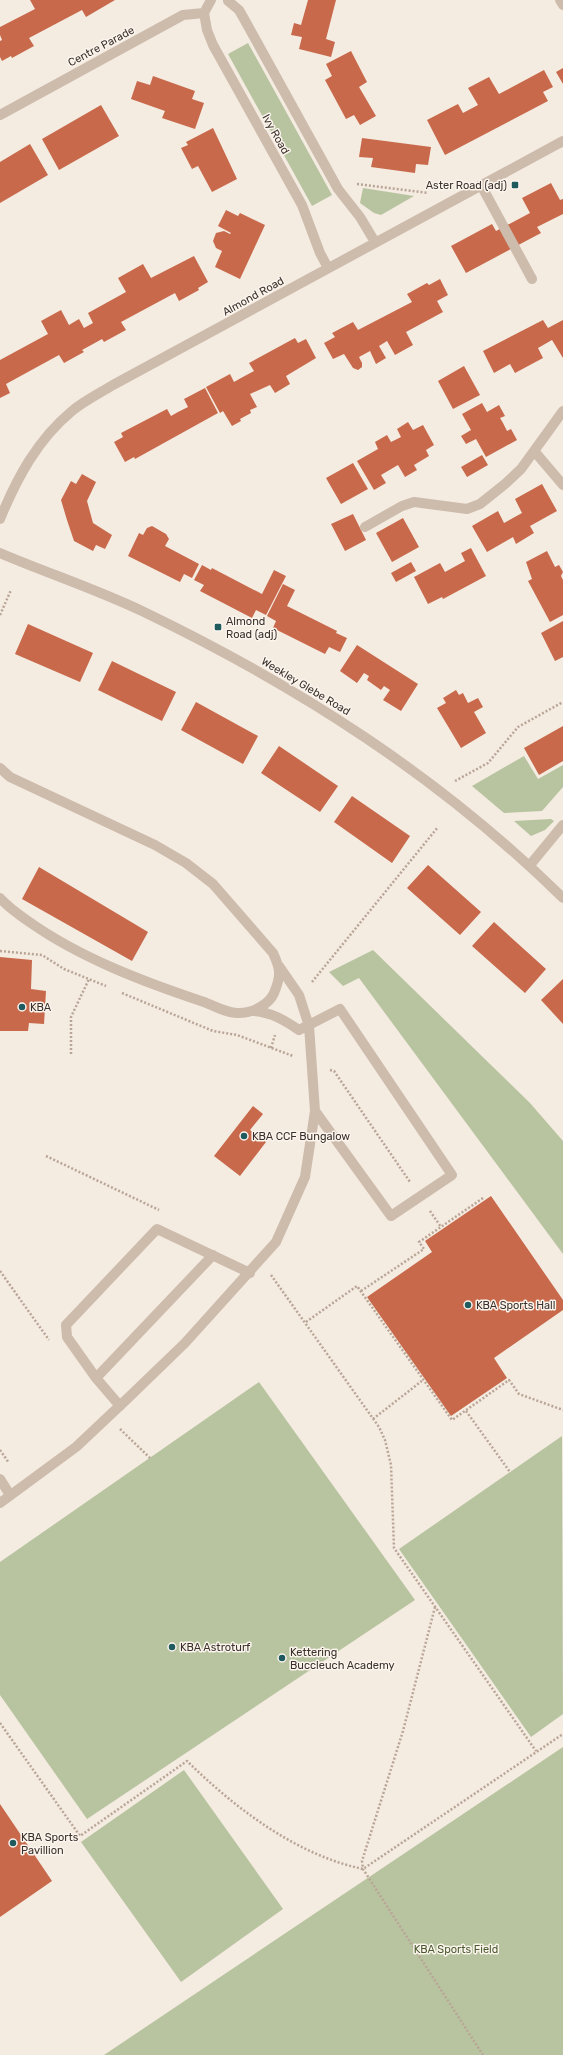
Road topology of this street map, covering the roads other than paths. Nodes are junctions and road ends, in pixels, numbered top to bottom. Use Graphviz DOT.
graph roads {
  1 [pos="211,0"];
  2 [pos="217,0"];
  3 [pos="560,0"];
  4 [pos="229,1"];
  5 [pos="563,5"];
  6 [pos="204,13"];
  7 [pos="0,115"];
  8 [pos="563,142"];
  9 [pos="481,185"];
  10 [pos="375,242"];
  11 [pos="328,268"];
  12 [pos="532,279"];
  13 [pos="563,411"];
  14 [pos="535,452"];
  15 [pos="563,485"];
  16 [pos="0,519"];
  17 [pos="365,527"];
  18 [pos="0,553"];
  19 [pos="0,768"];
  20 [pos="563,825"];
  21 [pos="530,865"];
  22 [pos="0,898"];
  23 [pos="563,898"];
  24 [pos="279,966"];
  25 [pos="254,1011"];
  26 [pos="309,1026"];
  27 [pos="315,1111"];
  28 [pos="213,1255"];
  29 [pos="250,1273"];
  30 [pos="96,1378"];
  31 [pos="120,1406"];
  32 [pos="0,1479"];
  33 [pos="10,1495"];
  34 [pos="0,1503"];
  1 -- 6 [label="street"];
  2 -- 4 [label="street"];
  3 -- 5 [label="street"];
  4 -- 10 [label="street"];
  6 -- 7 [label="street, Centre Parade"];
  6 -- 11 [label="street, Ivy Road"];
  8 -- 9 [label="street, Almond Road"];
  9 -- 10 [label="street, Almond Road"];
  9 -- 12 [label="street"];
  10 -- 11 [label="street, Almond Road"];
  11 -- 16 [label="street, Almond Road"];
  13 -- 14 [label="street"];
  14 -- 15 [label="street"];
  14 -- 17 [label="street"];
  18 -- 21 [label="street, Weekley Glebe Road"];
  19 -- 24 [label="street"];
  20 -- 21 [label="street"];
  21 -- 23 [label="street, Weekley Glebe Road"];
  22 -- 25 [label="street"];
  24 -- 25 [label="street"];
  24 -- 26 [label="street"];
  25 -- 26 [label="street"];
  26 -- 27 [label="street"];
  26 -- 27 [label="street"];
  27 -- 29 [label="street"];
  28 -- 29 [label="street"];
  28 -- 30 [label="street"];
  28 -- 30 [label="street"];
  29 -- 31 [label="street"];
  30 -- 31 [label="street"];
  31 -- 33 [label="street"];
  32 -- 33 [label="street"];
  33 -- 34 [label="street"];
}
